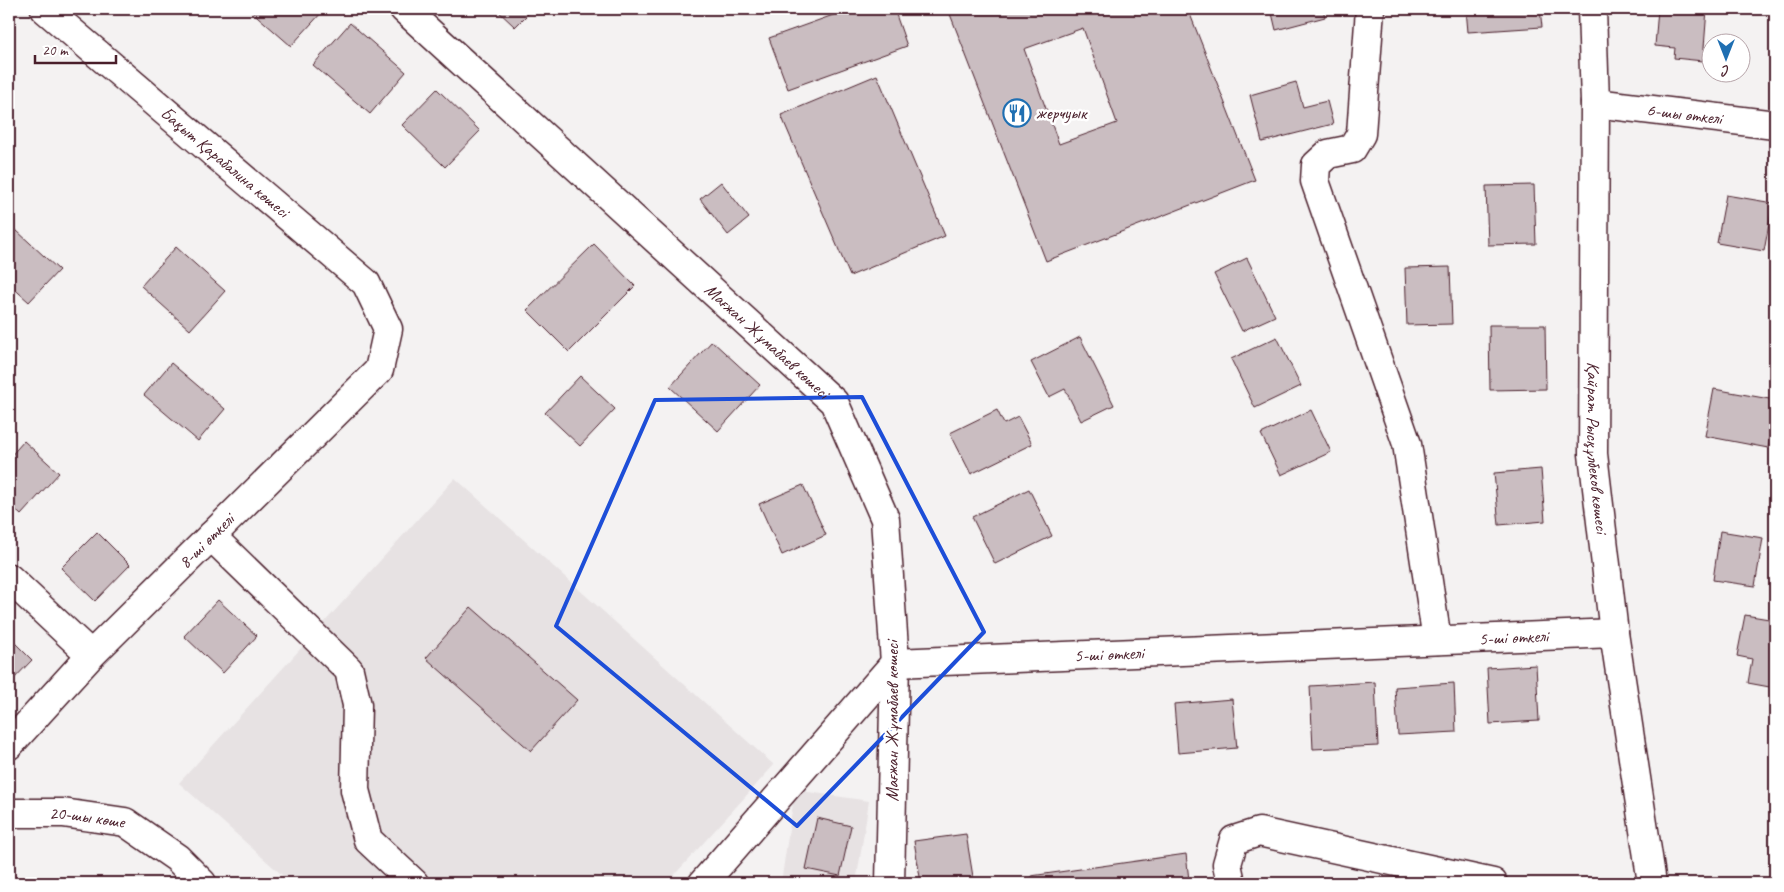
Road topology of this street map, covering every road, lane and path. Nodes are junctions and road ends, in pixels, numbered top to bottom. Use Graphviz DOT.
graph roads {
  1 [pos="45,9"];
  2 [pos="404,9"];
  3 [pos="1370,9"];
  4 [pos="1592,9"];
  5 [pos="1594,103"];
  6 [pos="1775,125"];
  7 [pos="388,329"];
  8 [pos="211,536"];
  9 [pos="9,578"];
  10 [pos="1614,633"];
  11 [pos="1437,640"];
  12 [pos="91,655"];
  13 [pos="895,663"];
  14 [pos="9,746"];
  15 [pos="9,813"];
  16 [pos="202,883"];
  17 [pos="414,883"];
  18 [pos="702,883"];
  19 [pos="890,883"];
  20 [pos="1231,883"];
  21 [pos="1493,883"];
  22 [pos="1652,883"];
  1 -- 7 [label="street, Бақыт Қарабалина көшесі"];
  2 -- 13 [label="street, Мағжан Жұмабаев көшесі"];
  3 -- 11 [label="street"];
  4 -- 5 [label="street, Қайрат Рысқұлбеков көшесі"];
  5 -- 6 [label="street, 6-шы өткелі"];
  5 -- 10 [label="street, Қайрат Рысқұлбеков көшесі"];
  7 -- 8 [label="street, 8-ші өткелі"];
  8 -- 12 [label="street, 8-ші өткелі"];
  8 -- 17 [label="street"];
  9 -- 12 [label="street"];
  10 -- 11 [label="street, 5-ші өткелі"];
  10 -- 22 [label="street, Қайрат Рысқұлбеков көшесі"];
  11 -- 13 [label="street, 5-ші өткелі"];
  12 -- 14 [label="street, 8-ші өткелі"];
  13 -- 18 [label="street"];
  13 -- 19 [label="street, Мағжан Жұмабаев көшесі"];
  15 -- 16 [label="street, 20-шы көше"];
  20 -- 21 [label="street"];
}
